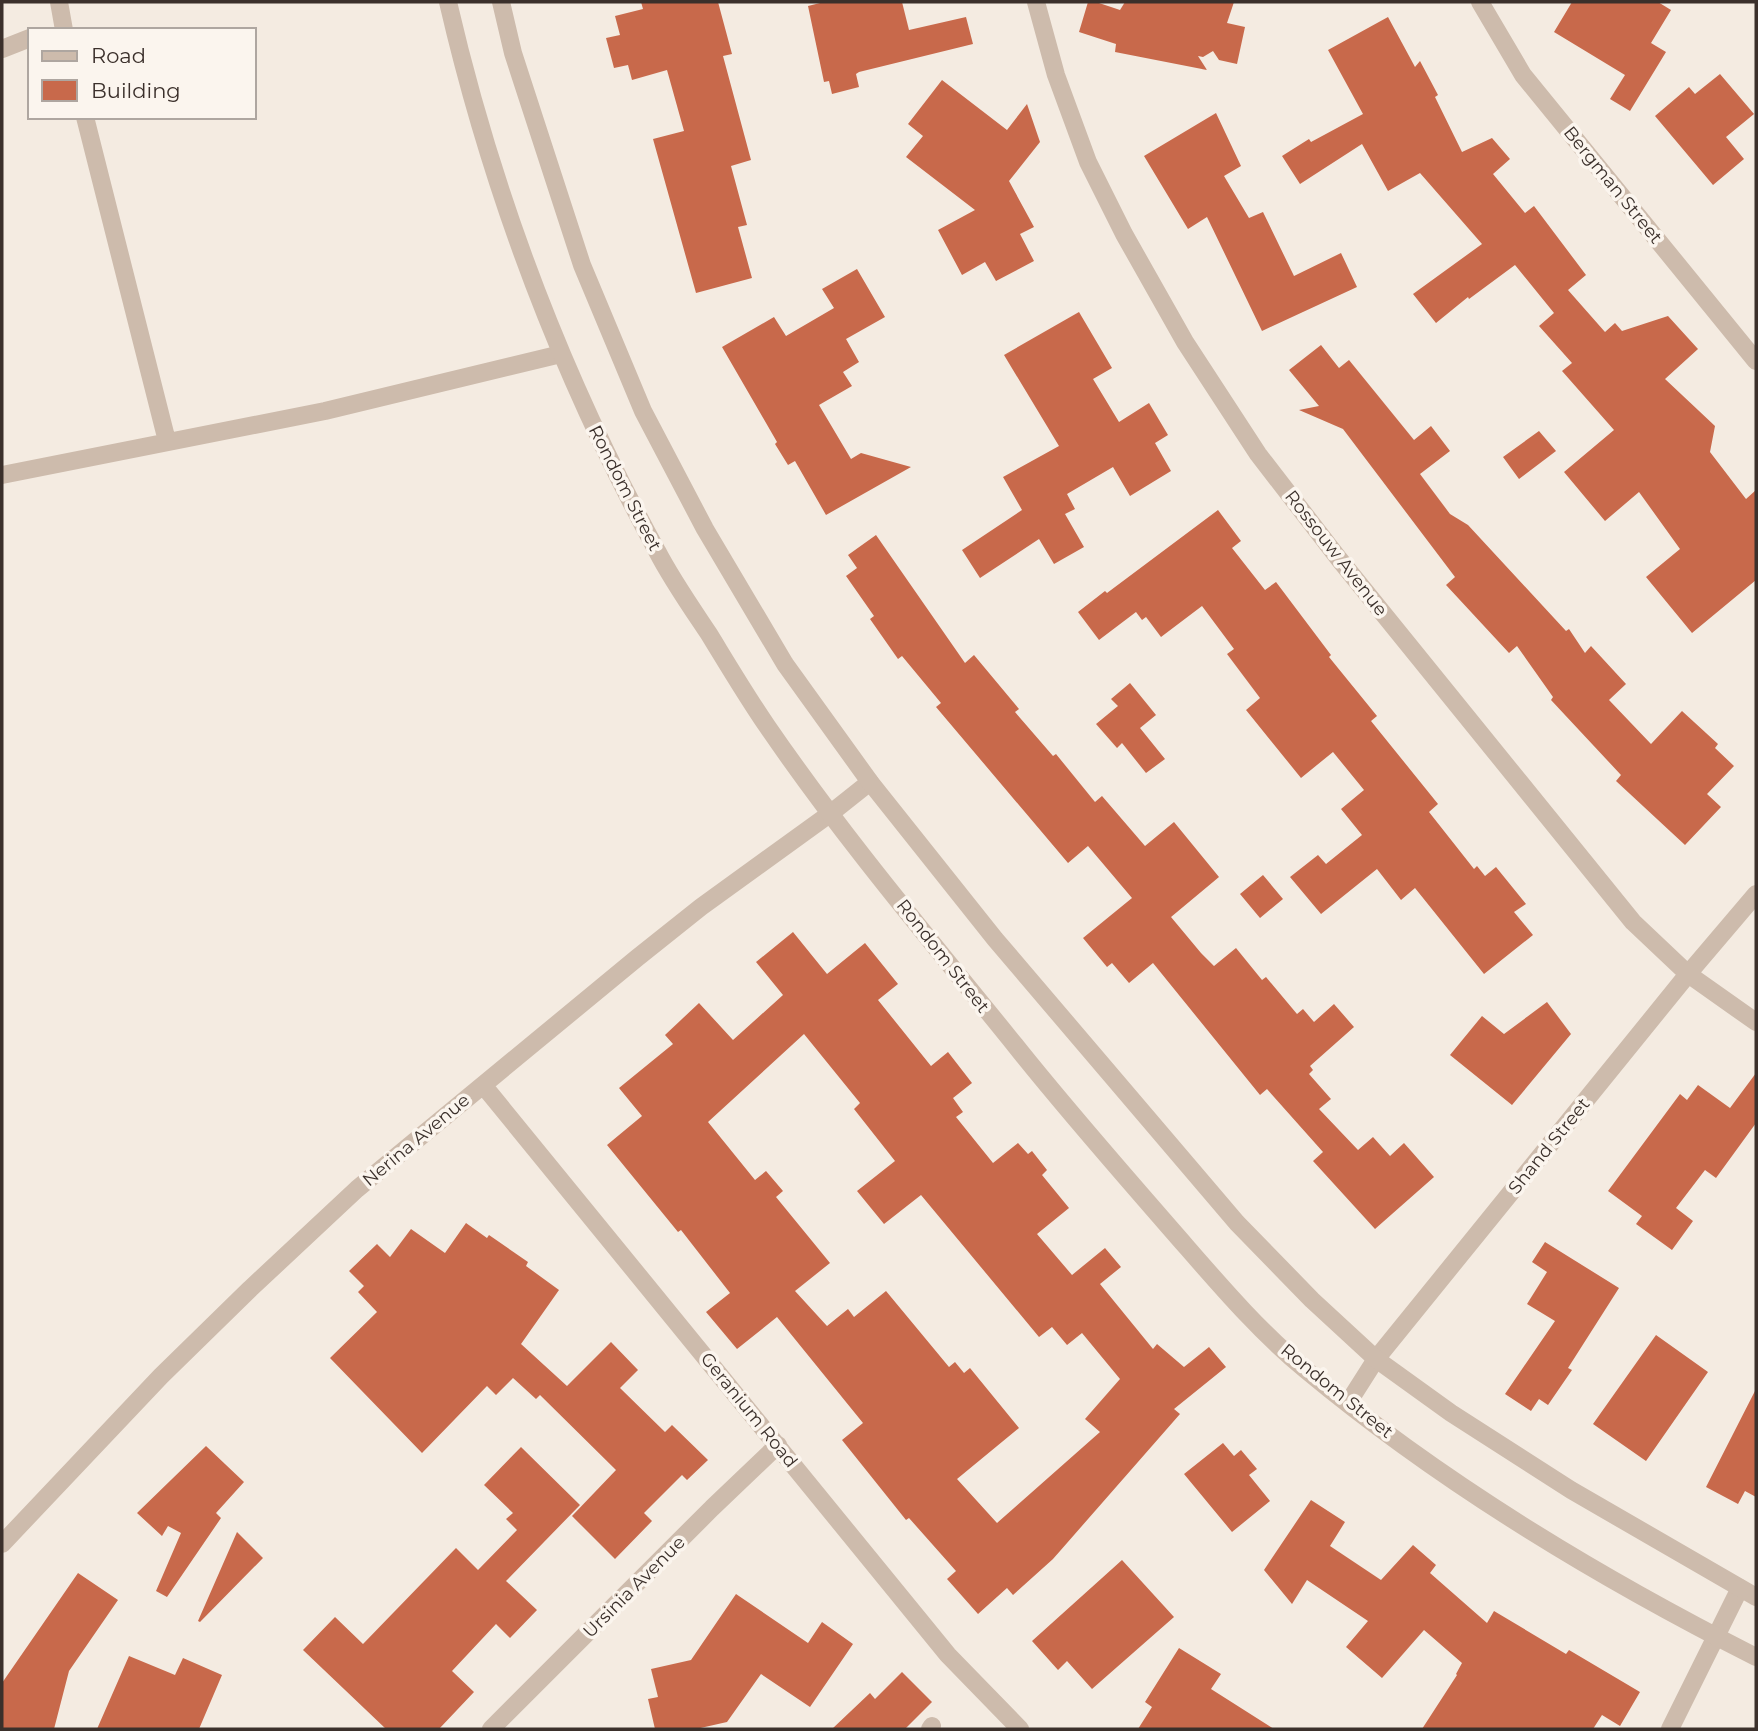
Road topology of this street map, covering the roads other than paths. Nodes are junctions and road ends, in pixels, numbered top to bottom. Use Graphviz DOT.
graph roads {
  1 [pos="59,2"];
  2 [pos="448,2"];
  3 [pos="501,2"];
  4 [pos="1036,2"];
  5 [pos="1480,2"];
  6 [pos="59,28"];
  7 [pos="28,39"];
  8 [pos="2,49"];
  9 [pos="86,119"];
  10 [pos="561,354"];
  11 [pos="1756,361"];
  12 [pos="167,442"];
  13 [pos="2,475"];
  14 [pos="870,782"];
  15 [pos="831,814"];
  16 [pos="1756,894"];
  17 [pos="1688,974"];
  18 [pos="1756,1022"];
  19 [pos="483,1085"];
  20 [pos="1376,1359"];
  21 [pos="1348,1403"];
  22 [pos="778,1445"];
  23 [pos="2,1544"];
  24 [pos="1748,1592"];
  25 [pos="1716,1637"];
  26 [pos="1756,1657"];
  27 [pos="491,1729"];
  28 [pos="1020,1729"];
  29 [pos="1670,1729"];
  1 -- 6 [label="street"];
  2 -- 10 [label="street, Rondom Street"];
  3 -- 14 [label="street"];
  4 -- 17 [label="street, Rossouw Avenue"];
  5 -- 11 [label="street, Bergman Street"];
  7 -- 8 [label="street"];
  9 -- 12 [label="street"];
  10 -- 12 [label="street"];
  10 -- 15 [label="street, Rondom Street"];
  12 -- 13 [label="street"];
  14 -- 15 [label="street, Nerina Avenue"];
  14 -- 20 [label="street"];
  15 -- 19 [label="street, Nerina Avenue"];
  15 -- 21 [label="street, Rondom Street"];
  16 -- 17 [label="street, Shand Street"];
  17 -- 18 [label="street, Rossouw Avenue"];
  17 -- 20 [label="street, Shand Street"];
  19 -- 22 [label="street, Geranium Road"];
  19 -- 23 [label="street, Nerina Avenue"];
  20 -- 21 [label="street, Shand Street"];
  20 -- 24 [label="street"];
  21 -- 25 [label="street, Rondom Street"];
  22 -- 27 [label="street, Ursinia Avenue"];
  22 -- 28 [label="street, Geranium Road"];
  24 -- 25 [label="street"];
  25 -- 26 [label="street, Rondom Street"];
  25 -- 29 [label="street"];
}
